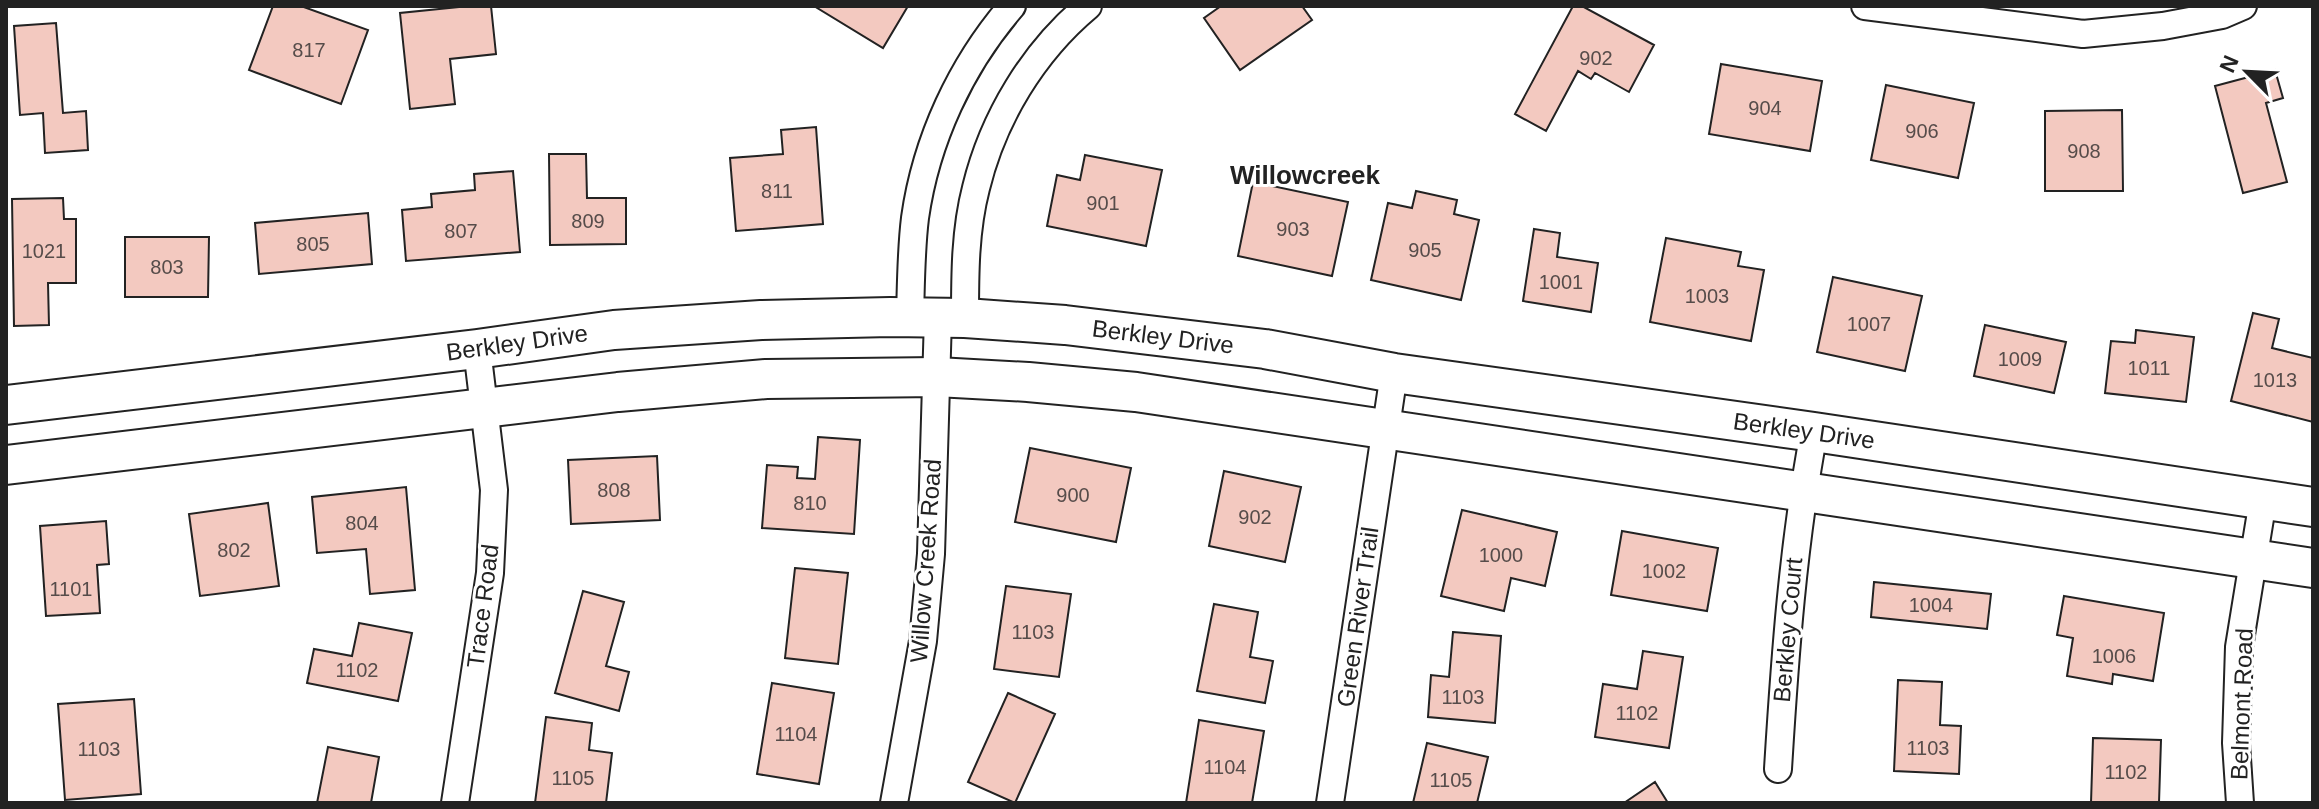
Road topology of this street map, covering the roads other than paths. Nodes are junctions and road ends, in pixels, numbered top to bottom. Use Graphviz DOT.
graph roads {
  1 [pos="1012,6"];
  2 [pos="1088,6"];
  3 [pos="1865,6"];
  4 [pos="2243,6"];
  5 [pos="938,317"];
  6 [pos="477,349"];
  7 [pos="1394,373"];
  8 [pos="937,377"];
  9 [pos="6,405"];
  10 [pos="485,408"];
  11 [pos="1386,431"];
  12 [pos="1814,432"];
  13 [pos="6,465"];
  14 [pos="1802,492"];
  15 [pos="2263,500"];
  16 [pos="2313,507"];
  17 [pos="2253,558"];
  18 [pos="2313,568"];
  19 [pos="1778,769"];
  20 [pos="455,803"];
  21 [pos="894,803"];
  22 [pos="1330,803"];
  23 [pos="2240,803"];
  1 -- 5 [label="street, Willow Creek Road"];
  2 -- 5 [label="street, Willow Creek Road"];
  3 -- 4 [label="street"];
  5 -- 6 [label="street, Berkley Drive"];
  5 -- 7 [label="street, Berkley Drive"];
  5 -- 8 [label="street, Willow Creek Road"];
  6 -- 9 [label="street, Berkley Drive"];
  6 -- 10 [label="street, Trace Road"];
  7 -- 11 [label="street, Green River Trail"];
  7 -- 12 [label="street, Berkley Drive"];
  8 -- 10 [label="street"];
  8 -- 11 [label="street"];
  8 -- 21 [label="street, Willow Creek Road"];
  10 -- 13 [label="street"];
  10 -- 20 [label="street, Trace Road"];
  11 -- 14 [label="street"];
  11 -- 22 [label="street, Green River Trail"];
  12 -- 14 [label="street, Berkley Court"];
  12 -- 15 [label="street, Berkley Drive"];
  14 -- 17 [label="street"];
  14 -- 19 [label="street, Berkley Court"];
  15 -- 16 [label="street, Berkley Drive"];
  15 -- 17 [label="street, Belmont Road"];
  17 -- 18 [label="street"];
  17 -- 23 [label="street, Belmont Road"];
}
